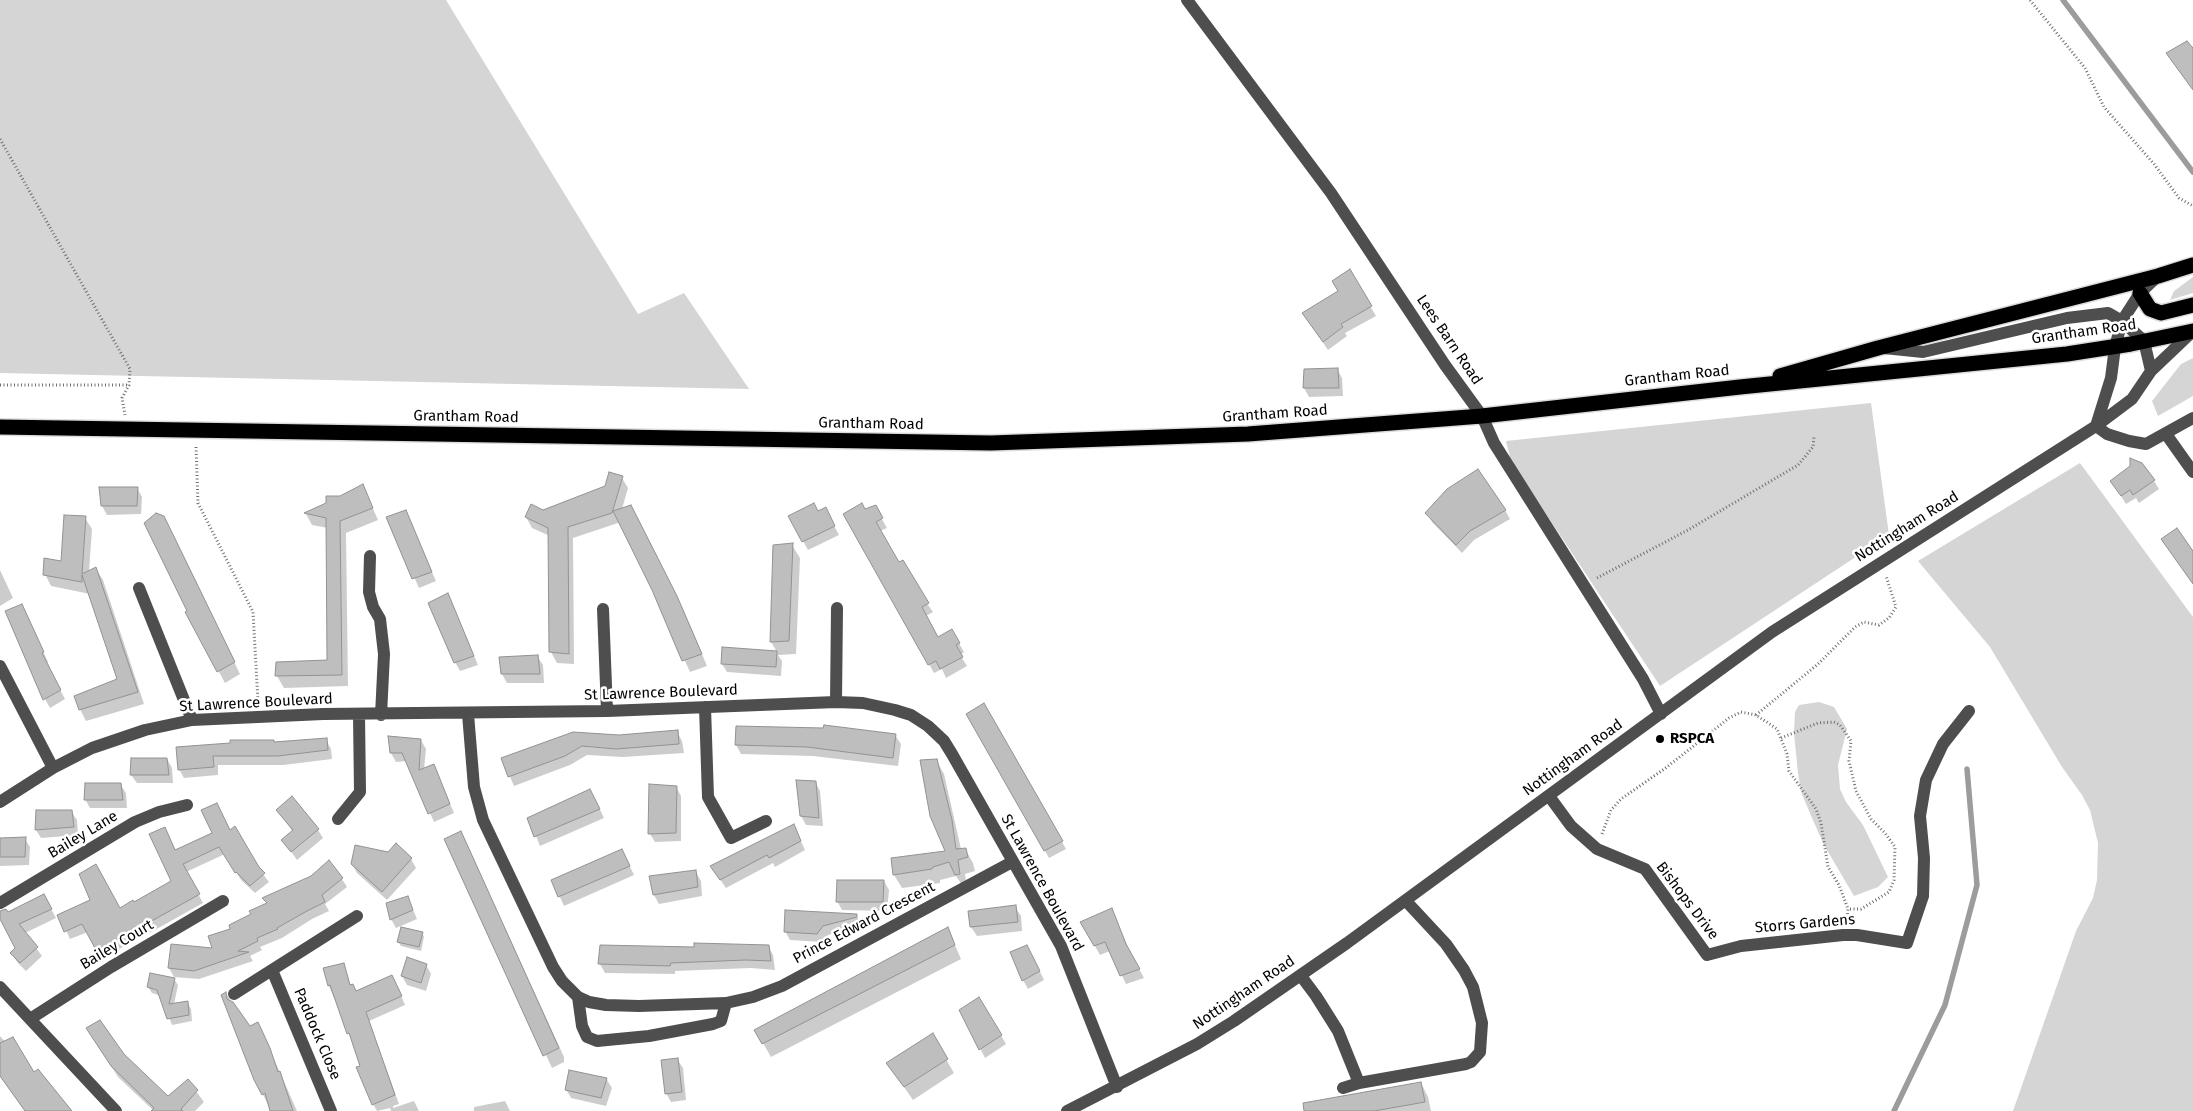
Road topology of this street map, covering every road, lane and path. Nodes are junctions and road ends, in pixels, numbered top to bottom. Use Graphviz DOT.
graph roads {
  1 [pos="1187,0"];
  2 [pos="2030,0"];
  3 [pos="0,139"];
  4 [pos="2193,206"];
  5 [pos="2193,265"];
  6 [pos="2158,276"];
  7 [pos="2140,293"];
  8 [pos="2193,305"];
  9 [pos="2122,321"];
  10 [pos="2193,331"];
  11 [pos="2144,341"];
  12 [pos="2115,346"];
  13 [pos="1878,348"];
  14 [pos="2151,371"];
  15 [pos="0,385"];
  16 [pos="129,385"];
  17 [pos="1740,387"];
  18 [pos="1482,416"];
  19 [pos="2193,418"];
  20 [pos="0,426"];
  21 [pos="2096,426"];
  22 [pos="128,429"];
  23 [pos="2166,434"];
  24 [pos="1814,437"];
  25 [pos="196,446"];
  26 [pos="2193,472"];
  27 [pos="370,556"];
  28 [pos="1885,576"];
  29 [pos="1584,585"];
  30 [pos="139,588"];
  31 [pos="837,608"];
  32 [pos="603,609"];
  33 [pos="0,666"];
  34 [pos="836,702"];
  35 [pos="705,707"];
  36 [pos="607,711"];
  37 [pos="1969,711"];
  38 [pos="468,714"];
  39 [pos="1661,714"];
  40 [pos="359,715"];
  41 [pos="381,715"];
  42 [pos="1756,715"];
  43 [pos="259,716"];
  44 [pos="192,720"];
  45 [pos="1781,738"];
  46 [pos="52,768"];
  47 [pos="1549,796"];
  48 [pos="0,802"];
  49 [pos="187,805"];
  50 [pos="338,819"];
  51 [pos="766,821"];
  52 [pos="1597,849"];
  53 [pos="1012,862"];
  54 [pos="223,901"];
  55 [pos="1406,901"];
  56 [pos="0,903"];
  57 [pos="357,916"];
  58 [pos="1707,955"];
  59 [pos="272,970"];
  60 [pos="1301,976"];
  61 [pos="0,987"];
  62 [pos="234,994"];
  63 [pos="578,997"];
  64 [pos="726,1003"];
  65 [pos="30,1019"];
  66 [pos="1359,1083"];
  67 [pos="1117,1087"];
  68 [pos="1343,1088"];
  69 [pos="116,1111"];
  70 [pos="331,1111"];
  71 [pos="1067,1111"];
  1 -- 18 [label="street, Lees Barn Road"];
  2 -- 4 [label="path"];
  3 -- 16 [label="path"];
  5 -- 6 [label="highway, Grantham Road"];
  6 -- 7 [label="street"];
  6 -- 13 [label="highway, Grantham Road"];
  7 -- 8 [label="highway"];
  7 -- 9 [label="street"];
  9 -- 11 [label="street"];
  9 -- 12 [label="street"];
  9 -- 13 [label="street"];
  10 -- 11 [label="highway, Grantham Road"];
  10 -- 14 [label="street, Nottingham Road"];
  11 -- 12 [label="highway, Grantham Road"];
  11 -- 14 [label="street"];
  12 -- 17 [label="highway, Grantham Road"];
  12 -- 21 [label="street"];
  13 -- 17 [label="highway, Grantham Road"];
  14 -- 21 [label="street, Nottingham Road"];
  15 -- 16 [label="path"];
  16 -- 22 [label="path"];
  17 -- 18 [label="highway, Grantham Road"];
  18 -- 22 [label="highway, Grantham Road"];
  18 -- 29 [label="street, Lees Barn Road"];
  19 -- 23 [label="street"];
  20 -- 22 [label="highway, Grantham Road"];
  21 -- 23 [label="street"];
  21 -- 39 [label="street, Nottingham Road"];
  23 -- 26 [label="street"];
  24 -- 29 [label="path"];
  25 -- 43 [label="path"];
  27 -- 41 [label="street"];
  28 -- 42 [label="path"];
  29 -- 39 [label="street, Lees Barn Road"];
  30 -- 44 [label="street"];
  31 -- 34 [label="street"];
  32 -- 36 [label="street"];
  33 -- 46 [label="street"];
  34 -- 35 [label="street, St Lawrence Boulevard"];
  34 -- 53 [label="street, St Lawrence Boulevard"];
  35 -- 36 [label="street, St Lawrence Boulevard"];
  35 -- 51 [label="street"];
  36 -- 38 [label="street, St Lawrence Boulevard"];
  37 -- 58 [label="street, Storrs Gardens"];
  38 -- 41 [label="street, St Lawrence Boulevard"];
  38 -- 63 [label="street, Prince Edward Crescent"];
  39 -- 47 [label="street, Nottingham Road"];
  40 -- 41 [label="street, St Lawrence Boulevard"];
  40 -- 43 [label="street, St Lawrence Boulevard"];
  40 -- 50 [label="street"];
  42 -- 45 [label="path"];
  42 -- 52 [label="path"];
  43 -- 44 [label="street, St Lawrence Boulevard"];
  44 -- 46 [label="street, St Lawrence Boulevard"];
  45 -- 45 [label="path"];
  46 -- 48 [label="street, St Lawrence Boulevard"];
  47 -- 52 [label="street, Bishops Drive"];
  47 -- 55 [label="street, Nottingham Road"];
  49 -- 56 [label="street, Bailey Lane"];
  52 -- 58 [label="street, Bishops Drive"];
  53 -- 64 [label="street, Prince Edward Crescent"];
  53 -- 67 [label="street, St Lawrence Boulevard"];
  54 -- 65 [label="street, Bailey Court"];
  55 -- 60 [label="street, Nottingham Road"];
  55 -- 66 [label="street"];
  57 -- 59 [label="street"];
  59 -- 62 [label="street"];
  59 -- 70 [label="street, Paddock Close"];
  60 -- 66 [label="street"];
  60 -- 67 [label="street, Nottingham Road"];
  61 -- 65 [label="street"];
  63 -- 64 [label="street, Prince Edward Crescent"];
  63 -- 64 [label="street"];
  65 -- 69 [label="street"];
  66 -- 68 [label="street"];
  67 -- 71 [label="street, Nottingham Road"];
}
